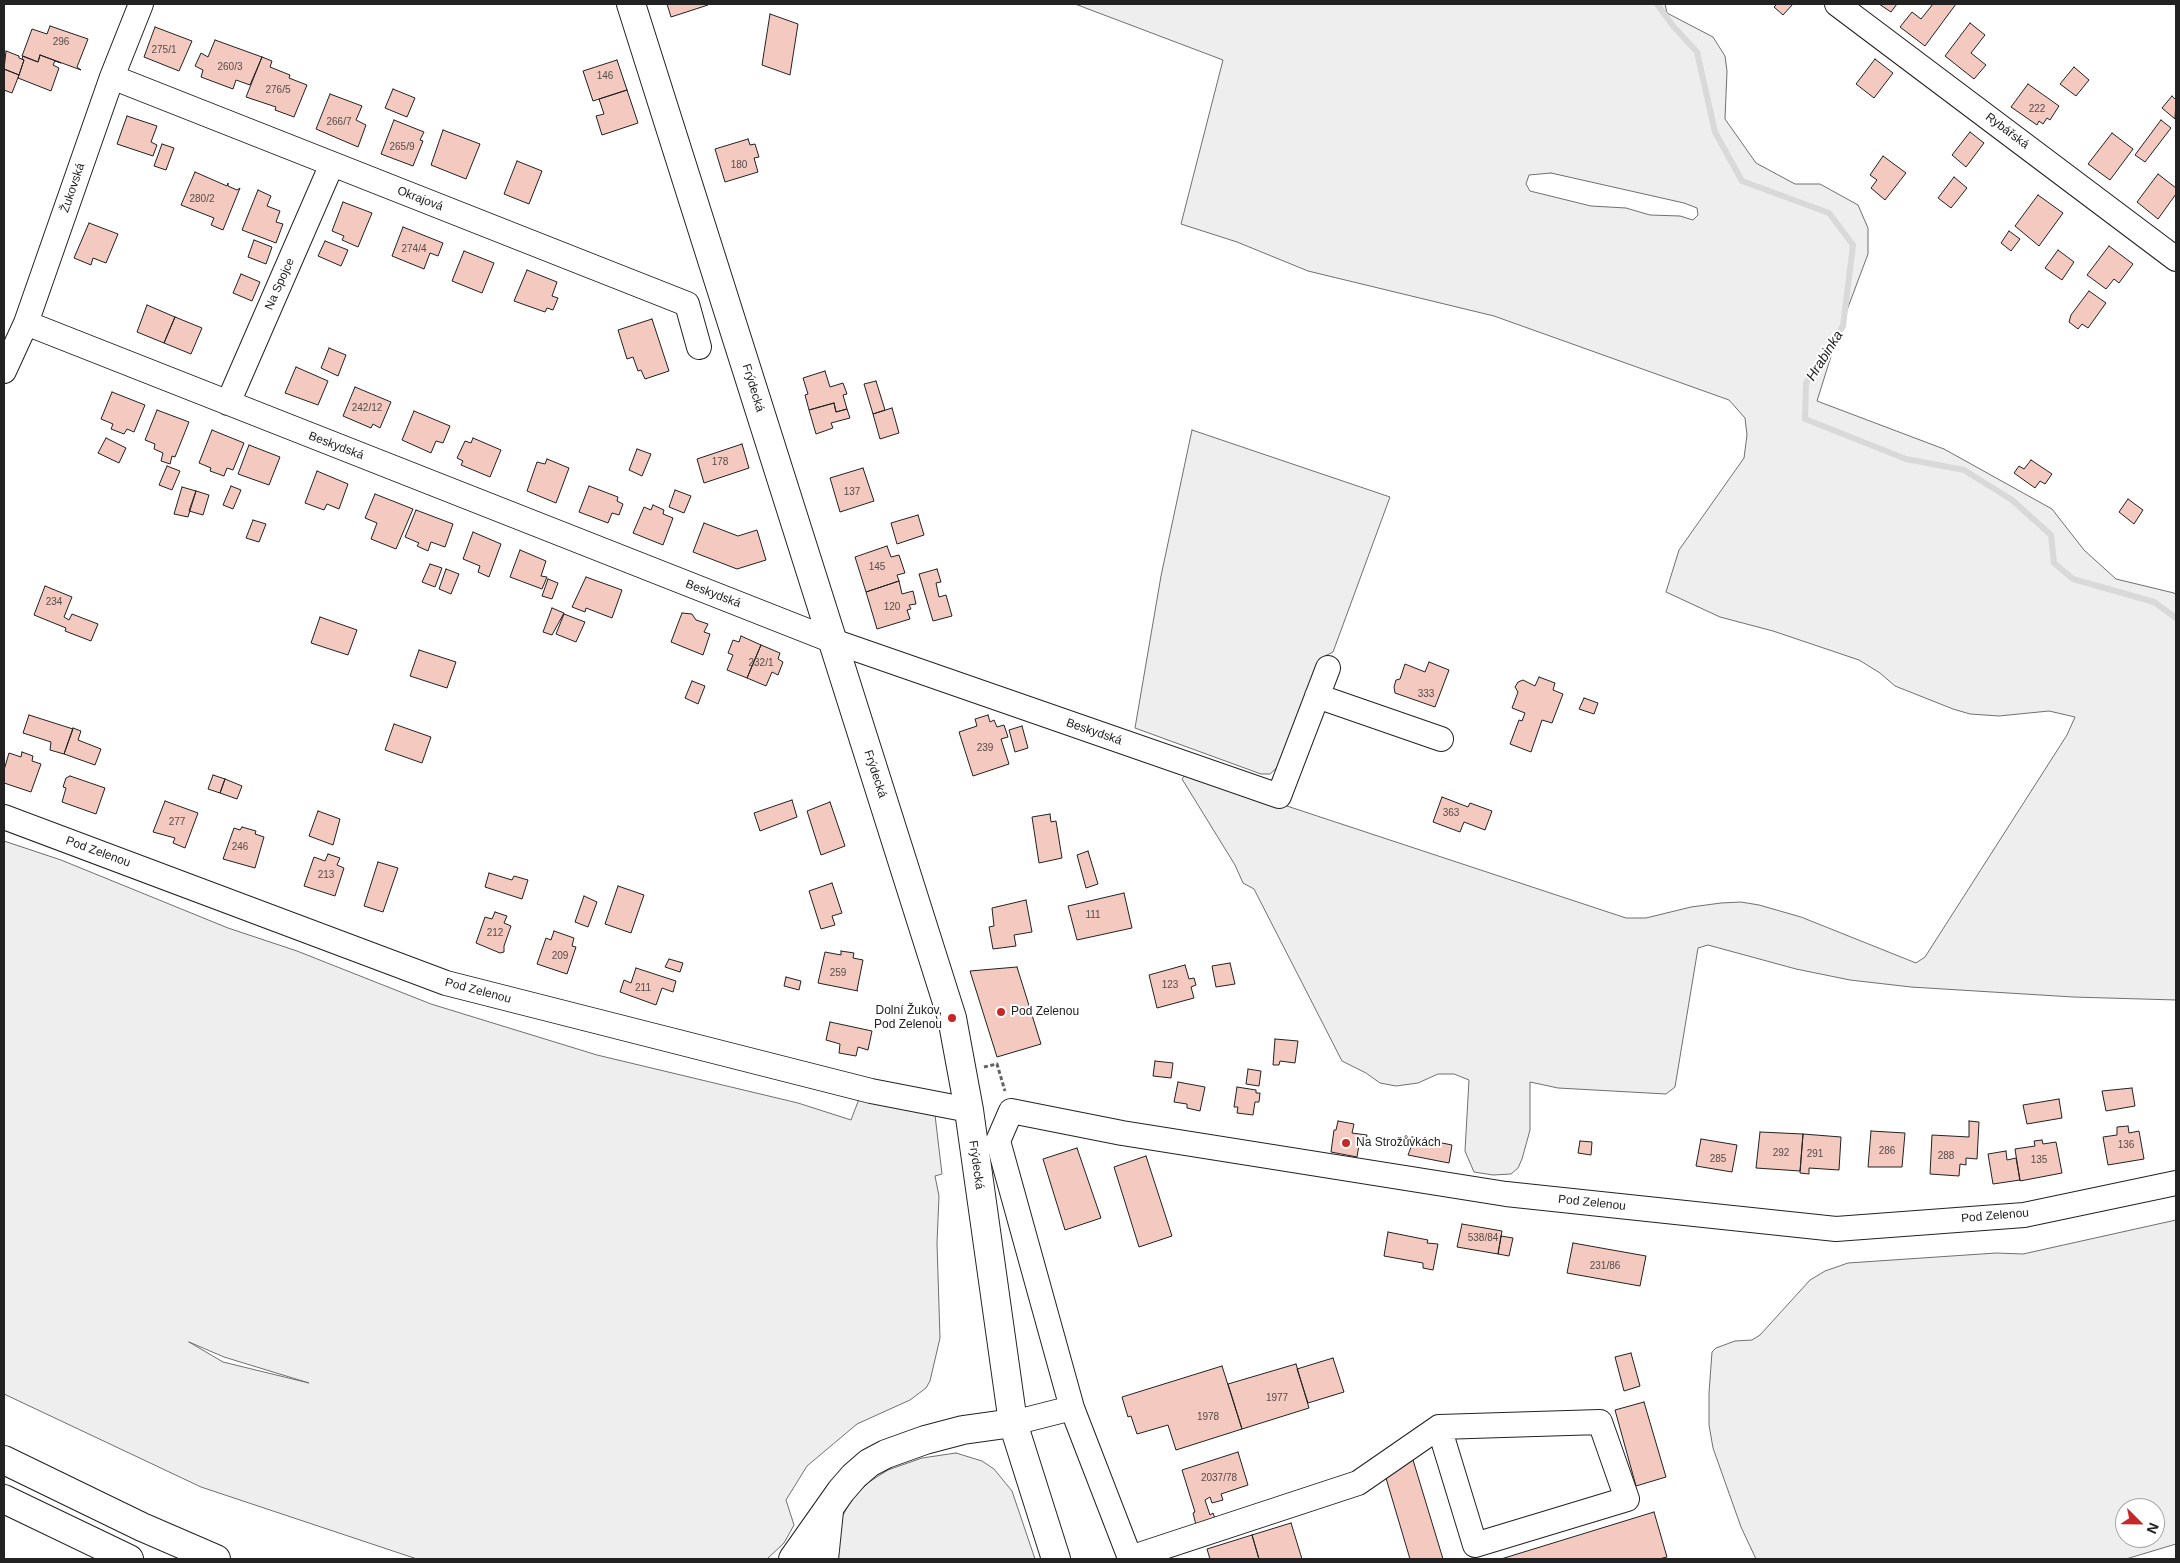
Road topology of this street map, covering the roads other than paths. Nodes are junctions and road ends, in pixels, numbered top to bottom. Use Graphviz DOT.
graph roads {
  1 [pos="141,4"];
  2 [pos="631,4"];
  3 [pos="1837,4"];
  4 [pos="112,77"];
  5 [pos="332,164"];
  6 [pos="2176,259"];
  7 [pos="26,323"];
  8 [pos="699,347"];
  9 [pos="4,371"];
  10 [pos="228,404"];
  11 [pos="833,641"];
  12 [pos="1328,668"];
  13 [pos="1317,696"];
  14 [pos="1441,739"];
  15 [pos="4,817"];
  16 [pos="968,1110"];
  17 [pos="2176,1183"];
  18 [pos="1072,1408"];
  19 [pos="1013,1423"];
  20 [pos="1439,1427"];
  21 [pos="4,1460"];
  22 [pos="4,1499"];
  23 [pos="830,1507"];
  24 [pos="129,1559"];
  25 [pos="216,1559"];
  26 [pos="793,1559"];
  27 [pos="824,1559"];
  28 [pos="1056,1559"];
  1 -- 4 [label="street, Žukovská"];
  2 -- 11 [label="main road, Frýdecká"];
  3 -- 6 [label="street, Rybářská"];
  4 -- 5 [label="street, Okrajová"];
  4 -- 7 [label="street, Žukovská"];
  5 -- 8 [label="street, Okrajová"];
  5 -- 10 [label="street, Na Spojce"];
  7 -- 9 [label="street, Žukovská"];
  7 -- 10 [label="street, Beskydská"];
  10 -- 11 [label="street, Beskydská"];
  11 -- 13 [label="street, Beskydská"];
  11 -- 16 [label="main road, Frýdecká"];
  12 -- 13 [label="street, Beskydská"];
  13 -- 14 [label="street"];
  15 -- 16 [label="street, Pod Zelenou"];
  16 -- 19 [label="main road, Frýdecká"];
  17 -- 18 [label="street, Pod Zelenou"];
  18 -- 19 [label="street"];
  18 -- 20 [label="street"];
  19 -- 23 [label="main road"];
  19 -- 28 [label="main road, Frýdecká"];
  20 -- 20 [label="street"];
  21 -- 25 [label="main road"];
  22 -- 24 [label="main road"];
  23 -- 26 [label="main road"];
  23 -- 27 [label="main road"];
}
